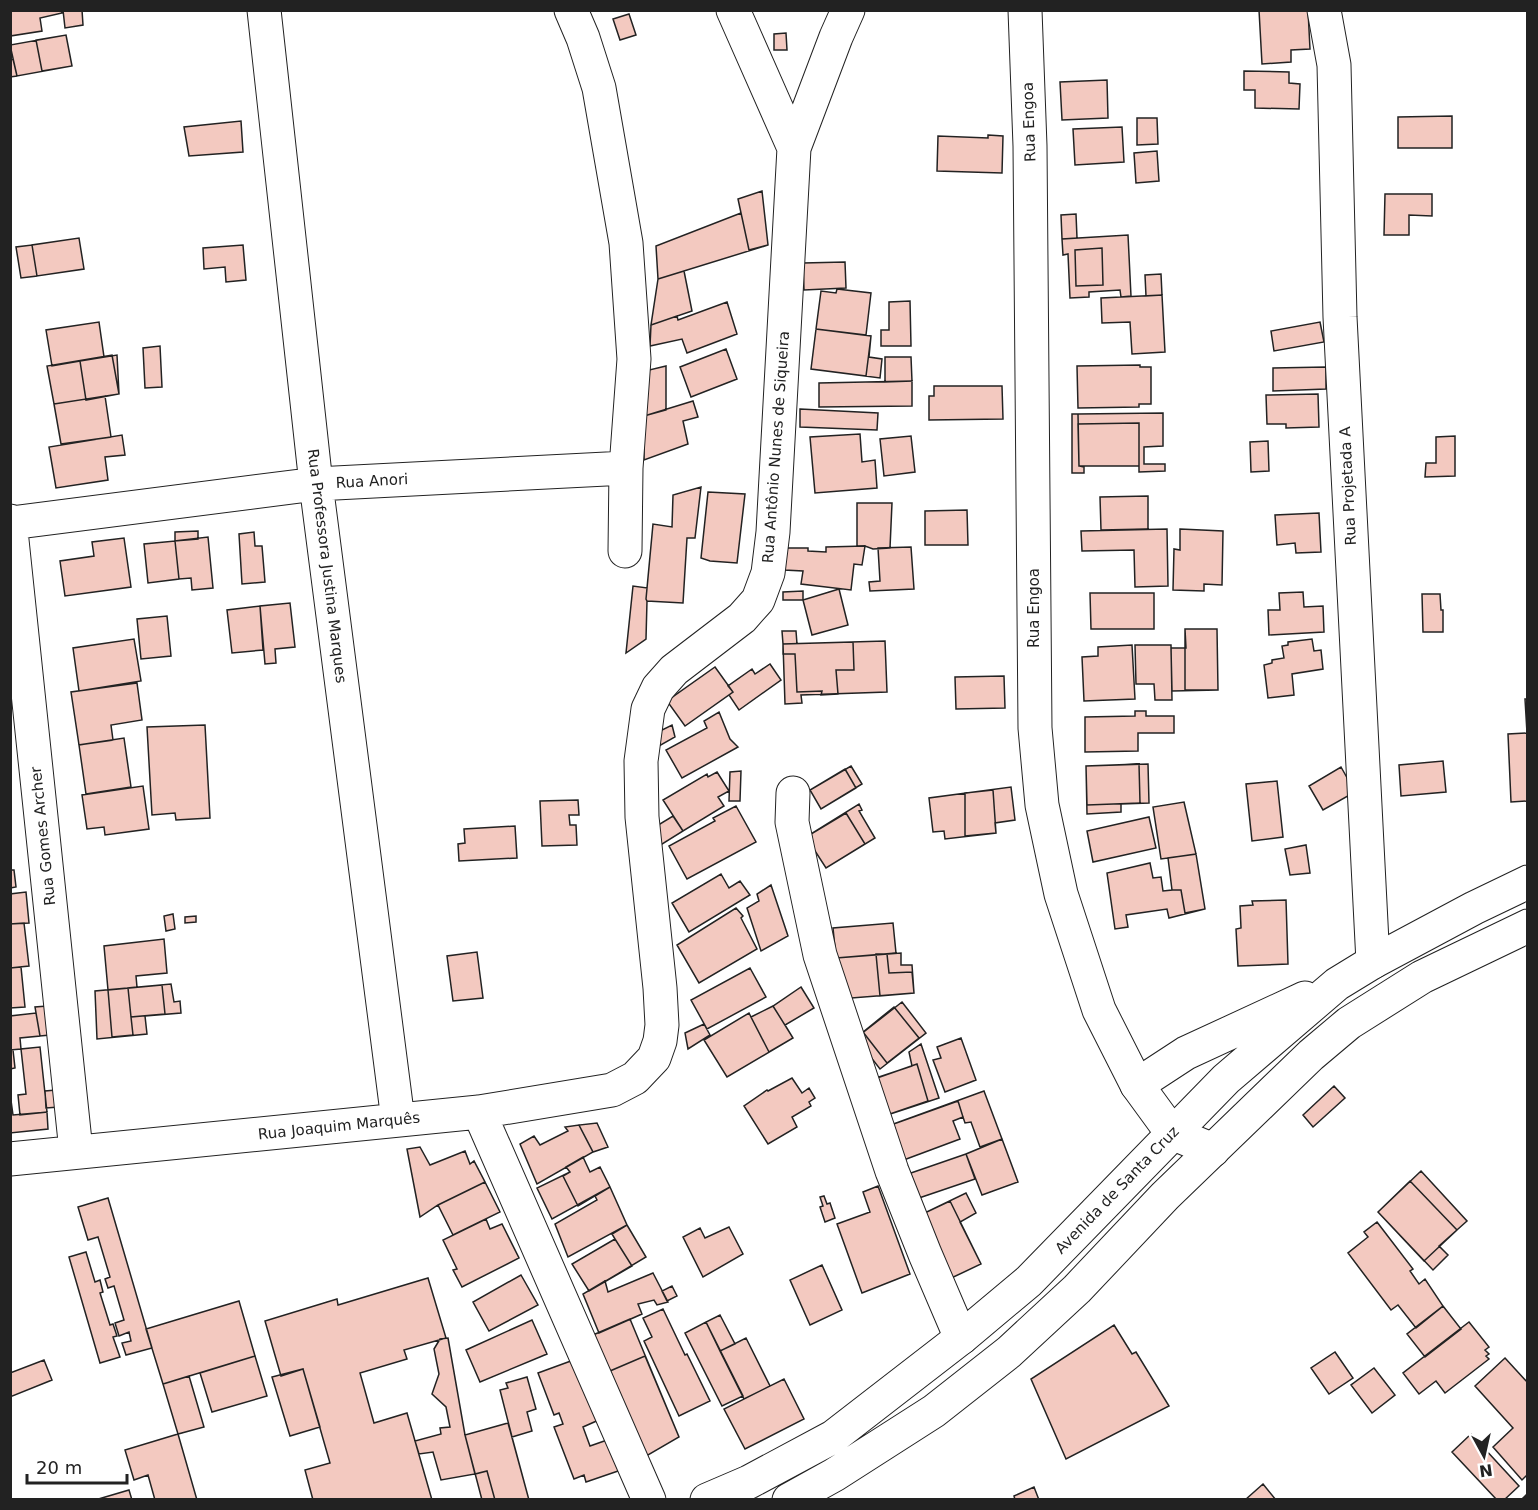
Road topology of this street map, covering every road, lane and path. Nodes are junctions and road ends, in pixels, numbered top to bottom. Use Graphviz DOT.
graph roads {
  1 [pos="264,10"];
  2 [pos="571,10"];
  3 [pos="733,10"];
  4 [pos="848,10"];
  5 [pos="1025,10"];
  6 [pos="1324,10"];
  7 [pos="794,148"];
  8 [pos="627,468"];
  9 [pos="316,484"];
  10 [pos="11,522"];
  11 [pos="625,551"];
  12 [pos="792,794"];
  13 [pos="1527,882"];
  14 [pos="1527,926"];
  15 [pos="1373,962"];
  16 [pos="1337,984"];
  17 [pos="654,1058"];
  18 [pos="1137,1085"];
  19 [pos="479,1112"];
  20 [pos="398,1120"];
  21 [pos="1172,1133"];
  22 [pos="1213,1150"];
  23 [pos="75,1152"];
  24 [pos="10,1159"];
  25 [pos="961,1338"];
  26 [pos="649,1500"];
  27 [pos="707,1500"];
  28 [pos="789,1500"];
  1 -- 9 [label="street, Rua Professora Justina Marques"];
  2 -- 8 [label="street"];
  3 -- 7 [label="street"];
  4 -- 7 [label="street, Rua Antônio Nunes de Siqueira"];
  5 -- 18 [label="street, Rua Engoa"];
  6 -- 15 [label="street, Rua Projetada A"];
  7 -- 17 [label="street, Rua Antônio Nunes de Siqueira"];
  8 -- 9 [label="street, Rua Anori"];
  8 -- 11 [label="street"];
  9 -- 10 [label="street, Rua Anori"];
  9 -- 20 [label="street, Rua Professora Justina Marques"];
  10 -- 23 [label="street, Rua Gomes Archer"];
  12 -- 25 [label="street"];
  13 -- 15 [label="street, Avenida de Santa Cruz"];
  14 -- 22 [label="street"];
  15 -- 16 [label="street, Avenida de Santa Cruz"];
  16 -- 18 [label="street"];
  16 -- 21 [label="street, Avenida de Santa Cruz"];
  17 -- 19 [label="street, Rua Joaquim Marquês"];
  18 -- 21 [label="street, Rua Engoa"];
  19 -- 20 [label="street, Rua Joaquim Marquês"];
  19 -- 26 [label="street"];
  20 -- 23 [label="street, Rua Joaquim Marquês"];
  21 -- 22 [label="street"];
  21 -- 25 [label="street, Avenida de Santa Cruz"];
  22 -- 28 [label="street"];
  23 -- 24 [label="street, Rua Joaquim Marquês"];
  25 -- 27 [label="street, Avenida de Santa Cruz"];
}
